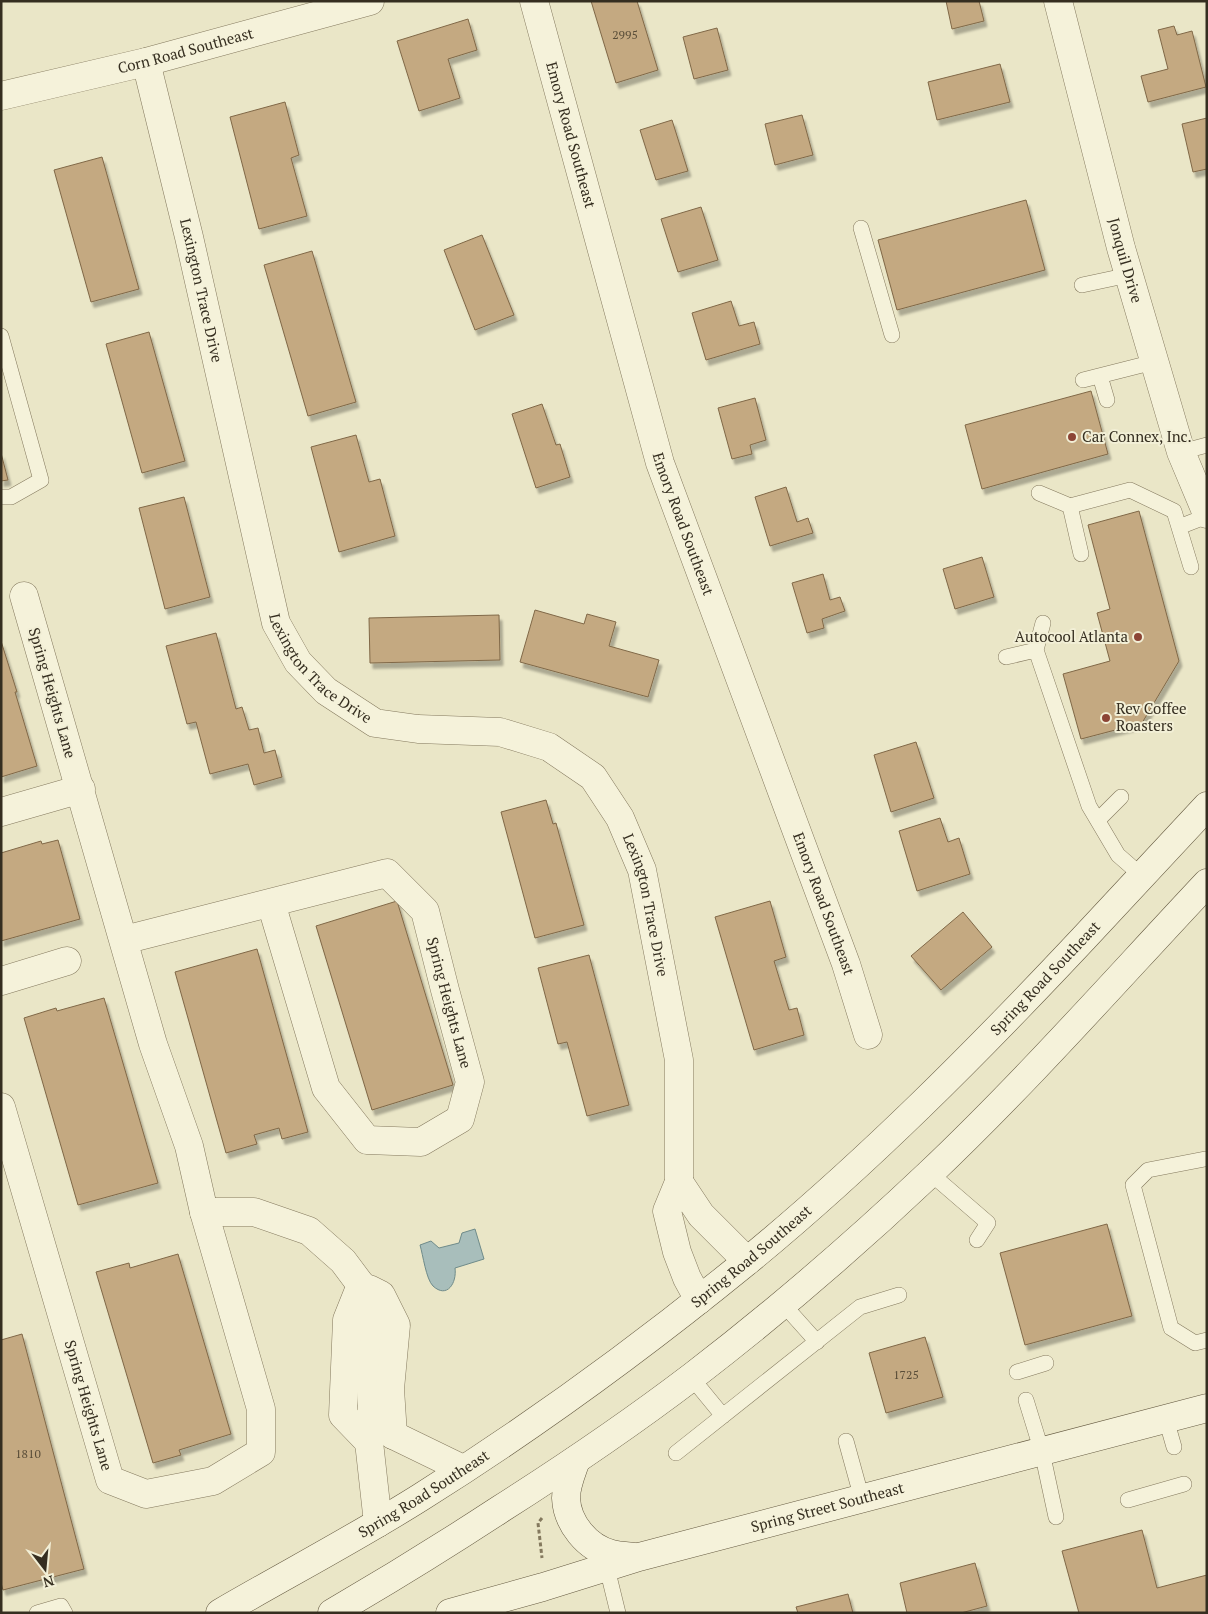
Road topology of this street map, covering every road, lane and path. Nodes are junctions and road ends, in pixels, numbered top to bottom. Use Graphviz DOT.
graph roads {
  1 [pos="370,1"];
  2 [pos="534,1"];
  3 [pos="1058,1"];
  4 [pos="335,5"];
  5 [pos="146,62"];
  6 [pos="1,96"];
  7 [pos="861,228"];
  8 [pos="1130,275"];
  9 [pos="1082,285"];
  10 [pos="892,335"];
  11 [pos="1,336"];
  12 [pos="1154,362"];
  13 [pos="1100,376"];
  14 [pos="1083,380"];
  15 [pos="1107,400"];
  16 [pos="1207,444"];
  17 [pos="1181,452"];
  18 [pos="1039,493"];
  19 [pos="1,497"];
  20 [pos="1070,506"];
  21 [pos="1207,515"];
  22 [pos="1179,527"];
  23 [pos="1081,554"];
  24 [pos="1191,566"];
  25 [pos="24,596"];
  26 [pos="1043,623"];
  27 [pos="1036,650"];
  28 [pos="1006,657"];
  29 [pos="81,789"];
  30 [pos="1121,797"];
  31 [pos="1207,806"];
  32 [pos="1,812"];
  33 [pos="1098,820"];
  34 [pos="1142,876"];
  35 [pos="1206,885"];
  36 [pos="270,903"];
  37 [pos="124,940"];
  38 [pos="68,961"];
  39 [pos="1,981"];
  40 [pos="868,1035"];
  41 [pos="1,1107"];
  42 [pos="6,1140"];
  43 [pos="1205,1159"];
  44 [pos="930,1173"];
  45 [pos="678,1182"];
  46 [pos="204,1212"];
  47 [pos="977,1240"];
  48 [pos="747,1261"];
  49 [pos="361,1286"];
  50 [pos="900,1295"];
  51 [pos="699,1300"];
  52 [pos="783,1304"];
  53 [pos="1207,1340"];
  54 [pos="817,1342"];
  55 [pos="1046,1363"];
  56 [pos="1017,1372"];
  57 [pos="692,1377"];
  58 [pos="1026,1400"];
  59 [pos="1207,1408"];
  60 [pos="723,1416"];
  61 [pos="1166,1419"];
  62 [pos="381,1438"];
  63 [pos="846,1441"];
  64 [pos="1174,1447"];
  65 [pos="1042,1452"];
  66 [pos="676,1453"];
  67 [pos="576,1460"];
  68 [pos="463,1469"];
  69 [pos="1184,1484"];
  70 [pos="862,1499"];
  71 [pos="1128,1500"];
  72 [pos="1056,1517"];
  73 [pos="378,1523"];
  74 [pos="639,1557"];
  75 [pos="607,1568"];
  76 [pos="37,1613"];
  77 [pos="65,1613"];
  78 [pos="220,1613"];
  79 [pos="332,1613"];
  80 [pos="450,1613"];
  81 [pos="618,1613"];
  1 -- 4 [label="street, Corn Road Southeast"];
  2 -- 40 [label="street, Emory Road Southeast"];
  3 -- 8 [label="street, Jonquil Drive"];
  4 -- 5 [label="street, Corn Road Southeast"];
  5 -- 6 [label="street, Corn Road Southeast"];
  5 -- 45 [label="street, Lexington Trace Drive"];
  7 -- 10 [label="lane"];
  8 -- 9 [label="lane"];
  8 -- 12 [label="street, Jonquil Drive"];
  11 -- 19 [label="lane"];
  12 -- 13 [label="lane"];
  12 -- 17 [label="street, Jonquil Drive"];
  13 -- 14 [label="lane"];
  13 -- 15 [label="lane"];
  16 -- 17 [label="lane"];
  17 -- 21 [label="street, Jonquil Drive"];
  18 -- 20 [label="lane"];
  20 -- 22 [label="lane"];
  20 -- 23 [label="lane"];
  21 -- 22 [label="lane"];
  22 -- 24 [label="lane"];
  25 -- 29 [label="street, Spring Heights Lane"];
  26 -- 27 [label="lane"];
  27 -- 28 [label="lane"];
  27 -- 33 [label="lane"];
  29 -- 32 [label="street"];
  29 -- 37 [label="street, Spring Heights Lane"];
  30 -- 33 [label="lane"];
  31 -- 34 [label="street, Spring Road Southeast"];
  33 -- 34 [label="lane"];
  34 -- 48 [label="street, Spring Road Southeast"];
  35 -- 44 [label="street"];
  36 -- 36 [label="street, Spring Heights Lane"];
  36 -- 37 [label="street, Spring Heights Lane"];
  37 -- 46 [label="street, Spring Heights Lane"];
  38 -- 39 [label="street"];
  41 -- 42 [label="street, Spring Heights Lane"];
  42 -- 46 [label="street, Spring Heights Lane"];
  43 -- 53 [label="lane"];
  44 -- 47 [label="lane"];
  44 -- 52 [label="street"];
  45 -- 48 [label="street"];
  45 -- 51 [label="street, Lexington Trace Drive"];
  46 -- 49 [label="street"];
  48 -- 51 [label="street, Spring Road Southeast"];
  49 -- 62 [label="street"];
  49 -- 62 [label="street"];
  49 -- 62 [label="street"];
  50 -- 54 [label="lane"];
  51 -- 68 [label="street, Spring Road Southeast"];
  52 -- 54 [label="lane"];
  52 -- 57 [label="street"];
  54 -- 60 [label="lane"];
  55 -- 56 [label="lane"];
  57 -- 60 [label="lane"];
  57 -- 67 [label="street"];
  58 -- 65 [label="lane"];
  59 -- 61 [label="street, Spring Street Southeast"];
  60 -- 66 [label="lane"];
  61 -- 64 [label="lane"];
  61 -- 65 [label="street, Spring Street Southeast"];
  62 -- 68 [label="street"];
  62 -- 73 [label="street"];
  63 -- 70 [label="lane"];
  65 -- 70 [label="street, Spring Street Southeast"];
  65 -- 72 [label="lane"];
  67 -- 74 [label="street"];
  67 -- 79 [label="street"];
  68 -- 73 [label="street, Spring Road Southeast"];
  69 -- 71 [label="lane"];
  70 -- 74 [label="street, Spring Street Southeast"];
  73 -- 78 [label="street, Spring Road Southeast"];
  74 -- 75 [label="street, Spring Street Southeast"];
  75 -- 80 [label="street, Spring Street Southeast"];
  75 -- 81 [label="lane"];
  76 -- 77 [label="lane"];
}
